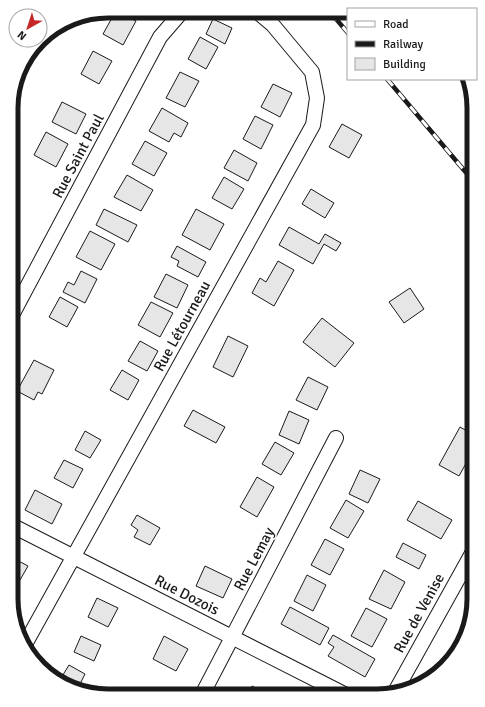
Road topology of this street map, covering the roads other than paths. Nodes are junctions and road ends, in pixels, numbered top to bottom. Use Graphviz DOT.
graph roads {
  1 [pos="176,18"];
  2 [pos="265,18"];
  3 [pos="18,306"];
  4 [pos="336,438"];
  5 [pos="18,528"];
  6 [pos="73,556"];
  7 [pos="467,563"];
  8 [pos="232,637"];
  9 [pos="27,640"];
  10 [pos="398,686"];
  11 [pos="206,689"];
  12 [pos="334,689"];
  1 -- 3 [label="street, Rue Saint Paul"];
  2 -- 6 [label="street, Rue Létourneau"];
  4 -- 8 [label="street, Rue Lemay"];
  5 -- 6 [label="street, Rue Dozois"];
  6 -- 8 [label="street, Rue Dozois"];
  6 -- 9 [label="street, Rue Létourneau"];
  7 -- 10 [label="street, Rue de Venise"];
  8 -- 11 [label="street, Rue Lemay"];
  8 -- 12 [label="street, Rue Dozois"];
}
